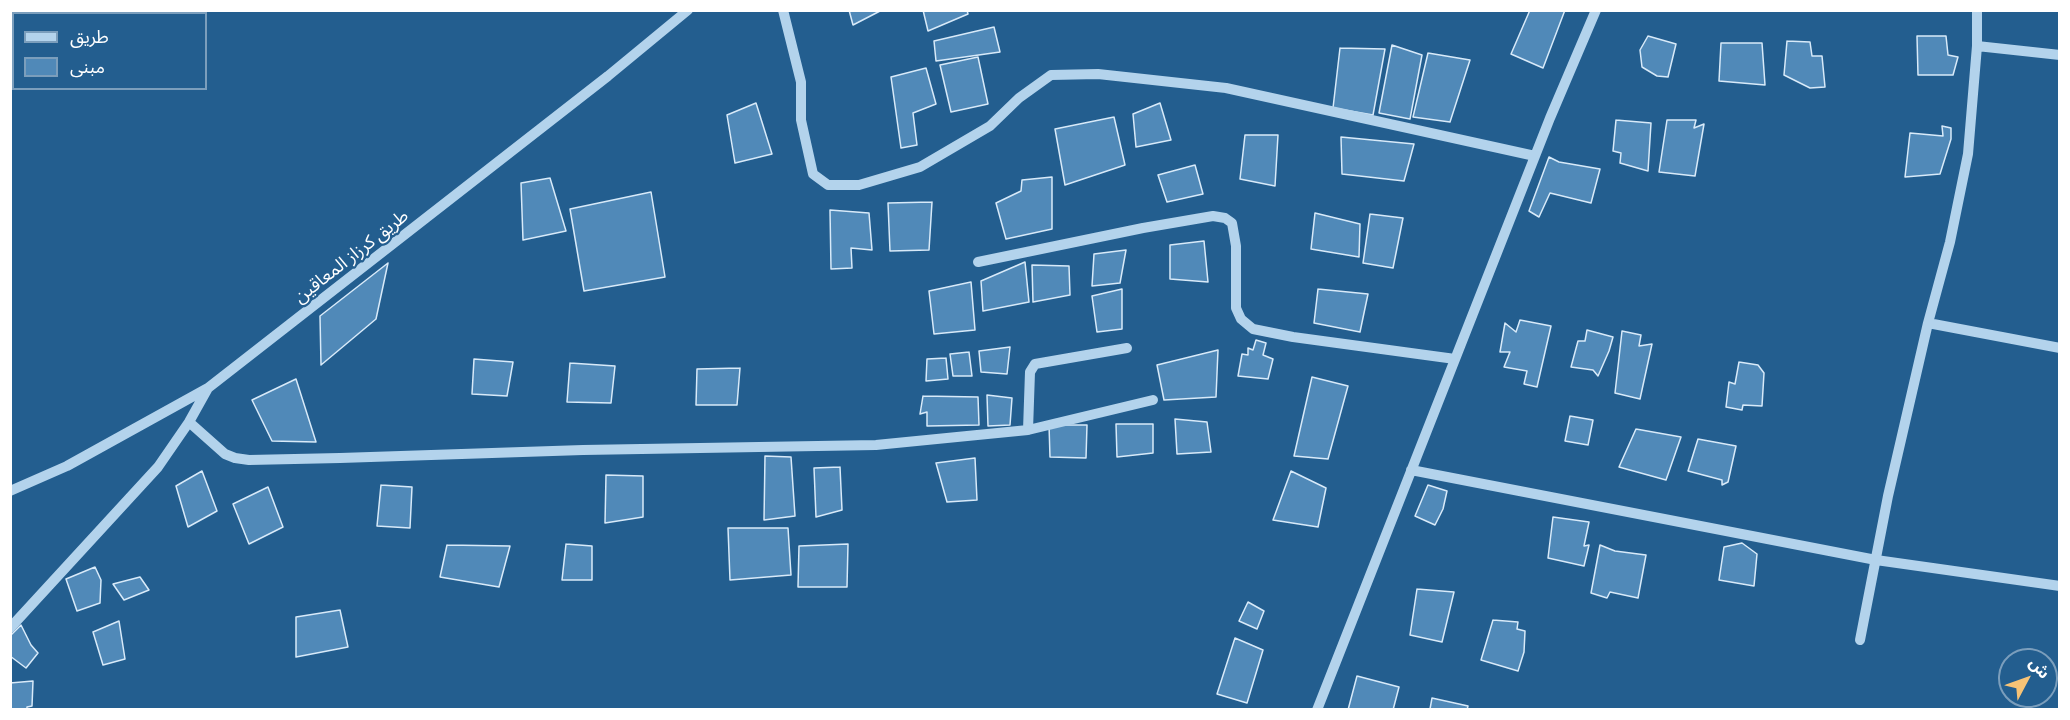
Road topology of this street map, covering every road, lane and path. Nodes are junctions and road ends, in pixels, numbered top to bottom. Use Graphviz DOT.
graph roads {
  1 [pos="783,10"];
  2 [pos="1596,10"];
  3 [pos="1977,10"];
  4 [pos="686,11"];
  5 [pos="1977,46"];
  6 [pos="2060,55"];
  7 [pos="1535,156"];
  8 [pos="978,262"];
  9 [pos="1928,322"];
  10 [pos="1127,348"];
  11 [pos="2060,348"];
  12 [pos="1455,359"];
  13 [pos="208,388"];
  14 [pos="1153,400"];
  15 [pos="189,422"];
  16 [pos="1028,430"];
  17 [pos="1411,470"];
  18 [pos="10,491"];
  19 [pos="1876,560"];
  20 [pos="2060,586"];
  21 [pos="10,628"];
  22 [pos="1860,640"];
  23 [pos="1317,710"];
  1 -- 7 [label="street"];
  2 -- 7 [label="street"];
  3 -- 5 [label="street"];
  4 -- 13 [label="street, طريق كرزاز المعاقين"];
  5 -- 6 [label="street"];
  5 -- 9 [label="street"];
  7 -- 12 [label="street"];
  8 -- 12 [label="street"];
  9 -- 11 [label="street"];
  9 -- 19 [label="street"];
  10 -- 16 [label="street"];
  12 -- 17 [label="street"];
  13 -- 15 [label="street"];
  13 -- 18 [label="street, طريق كرزاز المعاقين"];
  14 -- 16 [label="street"];
  15 -- 16 [label="street"];
  15 -- 21 [label="street"];
  17 -- 19 [label="street"];
  17 -- 23 [label="street"];
  19 -- 20 [label="street"];
  19 -- 22 [label="street"];
}
